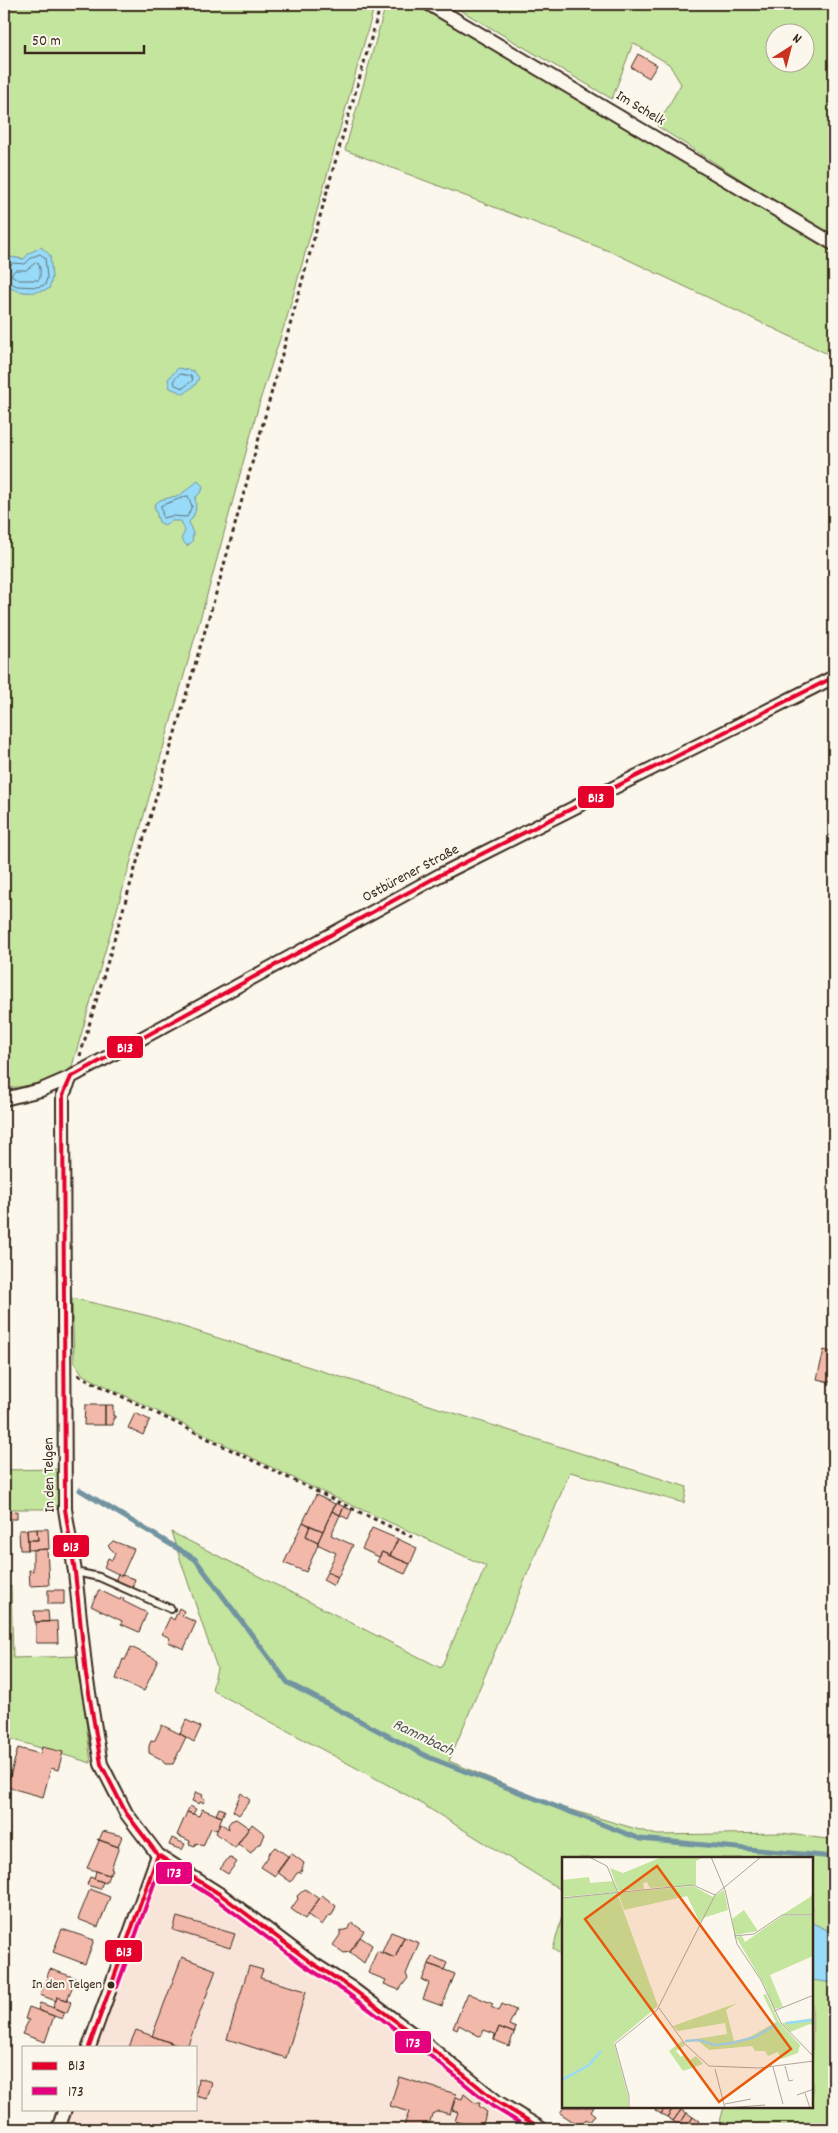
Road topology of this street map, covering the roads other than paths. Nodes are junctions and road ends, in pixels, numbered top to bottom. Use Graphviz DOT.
graph roads {
  1 [pos="429,4"];
  2 [pos="834,244"];
  3 [pos="834,677"];
  4 [pos="71,1077"];
  5 [pos="4,1098"];
  6 [pos="75,1572"];
  7 [pos="171,1609"];
  8 [pos="158,1855"];
  9 [pos="89,2046"];
  10 [pos="66,2110"];
  11 [pos="58,2129"];
  12 [pos="542,2129"];
  1 -- 2 [label="street, Im Schelk"];
  3 -- 4 [label="street, Ostbürener Straße"];
  4 -- 5 [label="street, Ostbürener Straße"];
  4 -- 6 [label="street, In den Telgen"];
  6 -- 7 [label="lane"];
  6 -- 8 [label="street, In den Telgen"];
  8 -- 9 [label="street"];
  8 -- 12 [label="street, In den Telgen"];
  10 -- 11 [label="street"];
}
